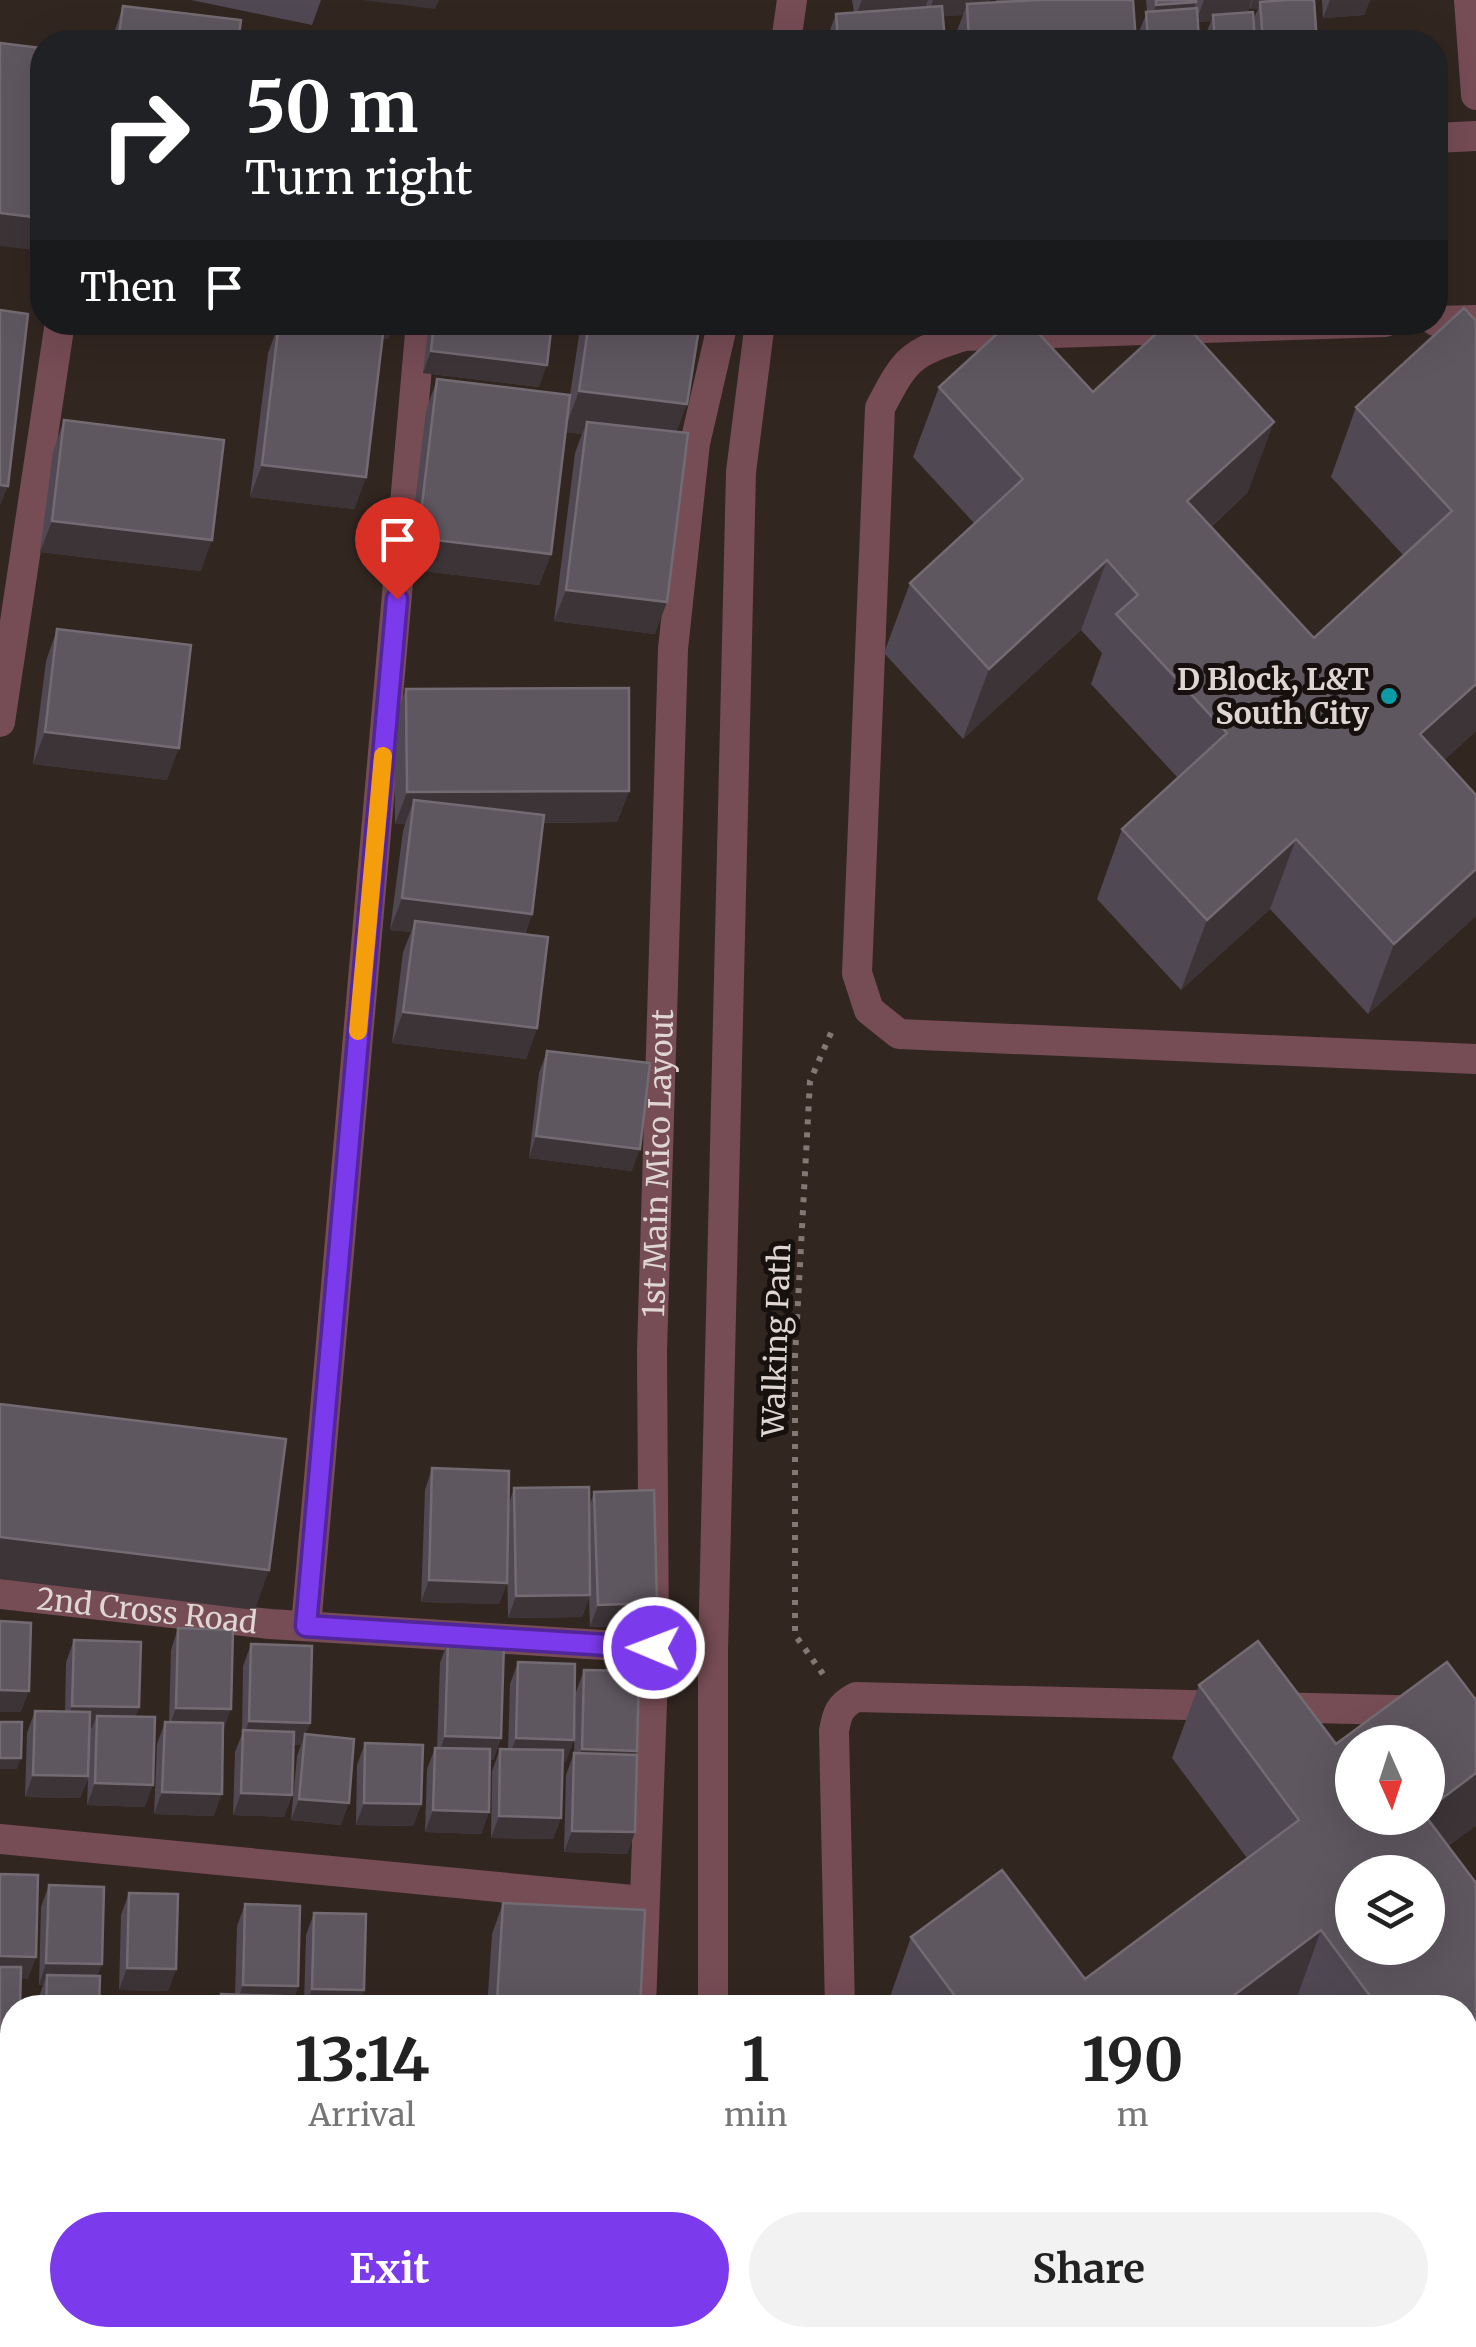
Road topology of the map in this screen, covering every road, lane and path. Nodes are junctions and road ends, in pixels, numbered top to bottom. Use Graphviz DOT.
graph roads {
  1 [pos="792,0"];
  2 [pos="1469,0"];
  3 [pos="788,30"];
  4 [pos="1476,95"];
  5 [pos="1476,136"];
  6 [pos="1448,137"];
  7 [pos="1476,320"];
  8 [pos="1448,321"];
  9 [pos="58,335"];
  10 [pos="420,335"];
  11 [pos="720,335"];
  12 [pos="758,335"];
  13 [pos="994,335"];
  14 [pos="6,641"];
  15 [pos="0,722"];
  16 [pos="857,973"];
  17 [pos="1476,1059"];
  18 [pos="0,1594"];
  19 [pos="306,1626"];
  20 [pos="654,1648"];
  21 [pos="712,1652"];
  22 [pos="844,1704"];
  23 [pos="1476,1712"];
  24 [pos="0,1839"];
  25 [pos="644,1901"];
  26 [pos="641,1995"];
  27 [pos="713,1995"];
  28 [pos="840,1995"];
  1 -- 3 [label="street"];
  2 -- 4 [label="street"];
  5 -- 6 [label="street"];
  7 -- 8 [label="street"];
  9 -- 14 [label="street"];
  10 -- 19 [label="street"];
  11 -- 20 [label="street, 1st Main Mico Layout"];
  12 -- 21 [label="street"];
  13 -- 16 [label="street"];
  14 -- 15 [label="street"];
  16 -- 17 [label="street"];
  16 -- 22 [label="path, Walking Path"];
  18 -- 19 [label="street, 2nd Cross Road"];
  19 -- 20 [label="street, 2nd Cross Road"];
  20 -- 21 [label="street, 2nd Cross Road"];
  20 -- 25 [label="street, 1st Main Mico Layout"];
  21 -- 27 [label="street"];
  22 -- 23 [label="street"];
  22 -- 28 [label="street"];
  24 -- 25 [label="street"];
  25 -- 26 [label="street, 1st Main Mico Layout"];
}
